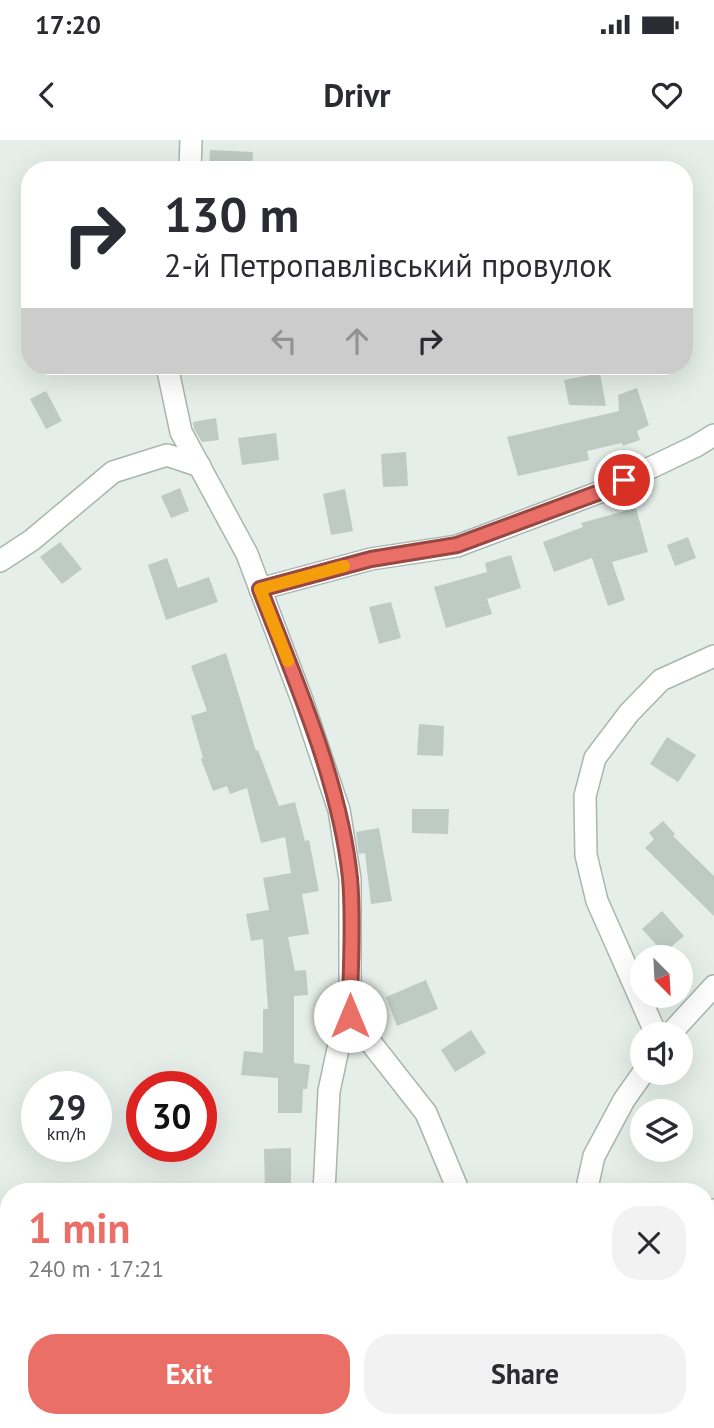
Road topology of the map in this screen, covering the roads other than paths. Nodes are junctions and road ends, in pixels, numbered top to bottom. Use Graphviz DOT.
graph roads {
  1 [pos="191,140"];
  2 [pos="190,161"];
  3 [pos="169,375"];
  4 [pos="714,435"];
  5 [pos="200,466"];
  6 [pos="0,561"];
  7 [pos="260,589"];
  8 [pos="714,656"];
  9 [pos="714,986"];
  10 [pos="350,1016"];
  11 [pos="651,1022"];
  12 [pos="681,1022"];
  13 [pos="635,1085"];
  14 [pos="324,1183"];
  15 [pos="455,1183"];
  16 [pos="588,1183"];
  1 -- 2 [label="street"];
  3 -- 5 [label="street"];
  4 -- 7 [label="street"];
  5 -- 6 [label="street"];
  5 -- 7 [label="street"];
  7 -- 10 [label="street"];
  8 -- 11 [label="street"];
  9 -- 12 [label="street"];
  10 -- 14 [label="street"];
  10 -- 15 [label="street"];
  13 -- 16 [label="street"];
}
